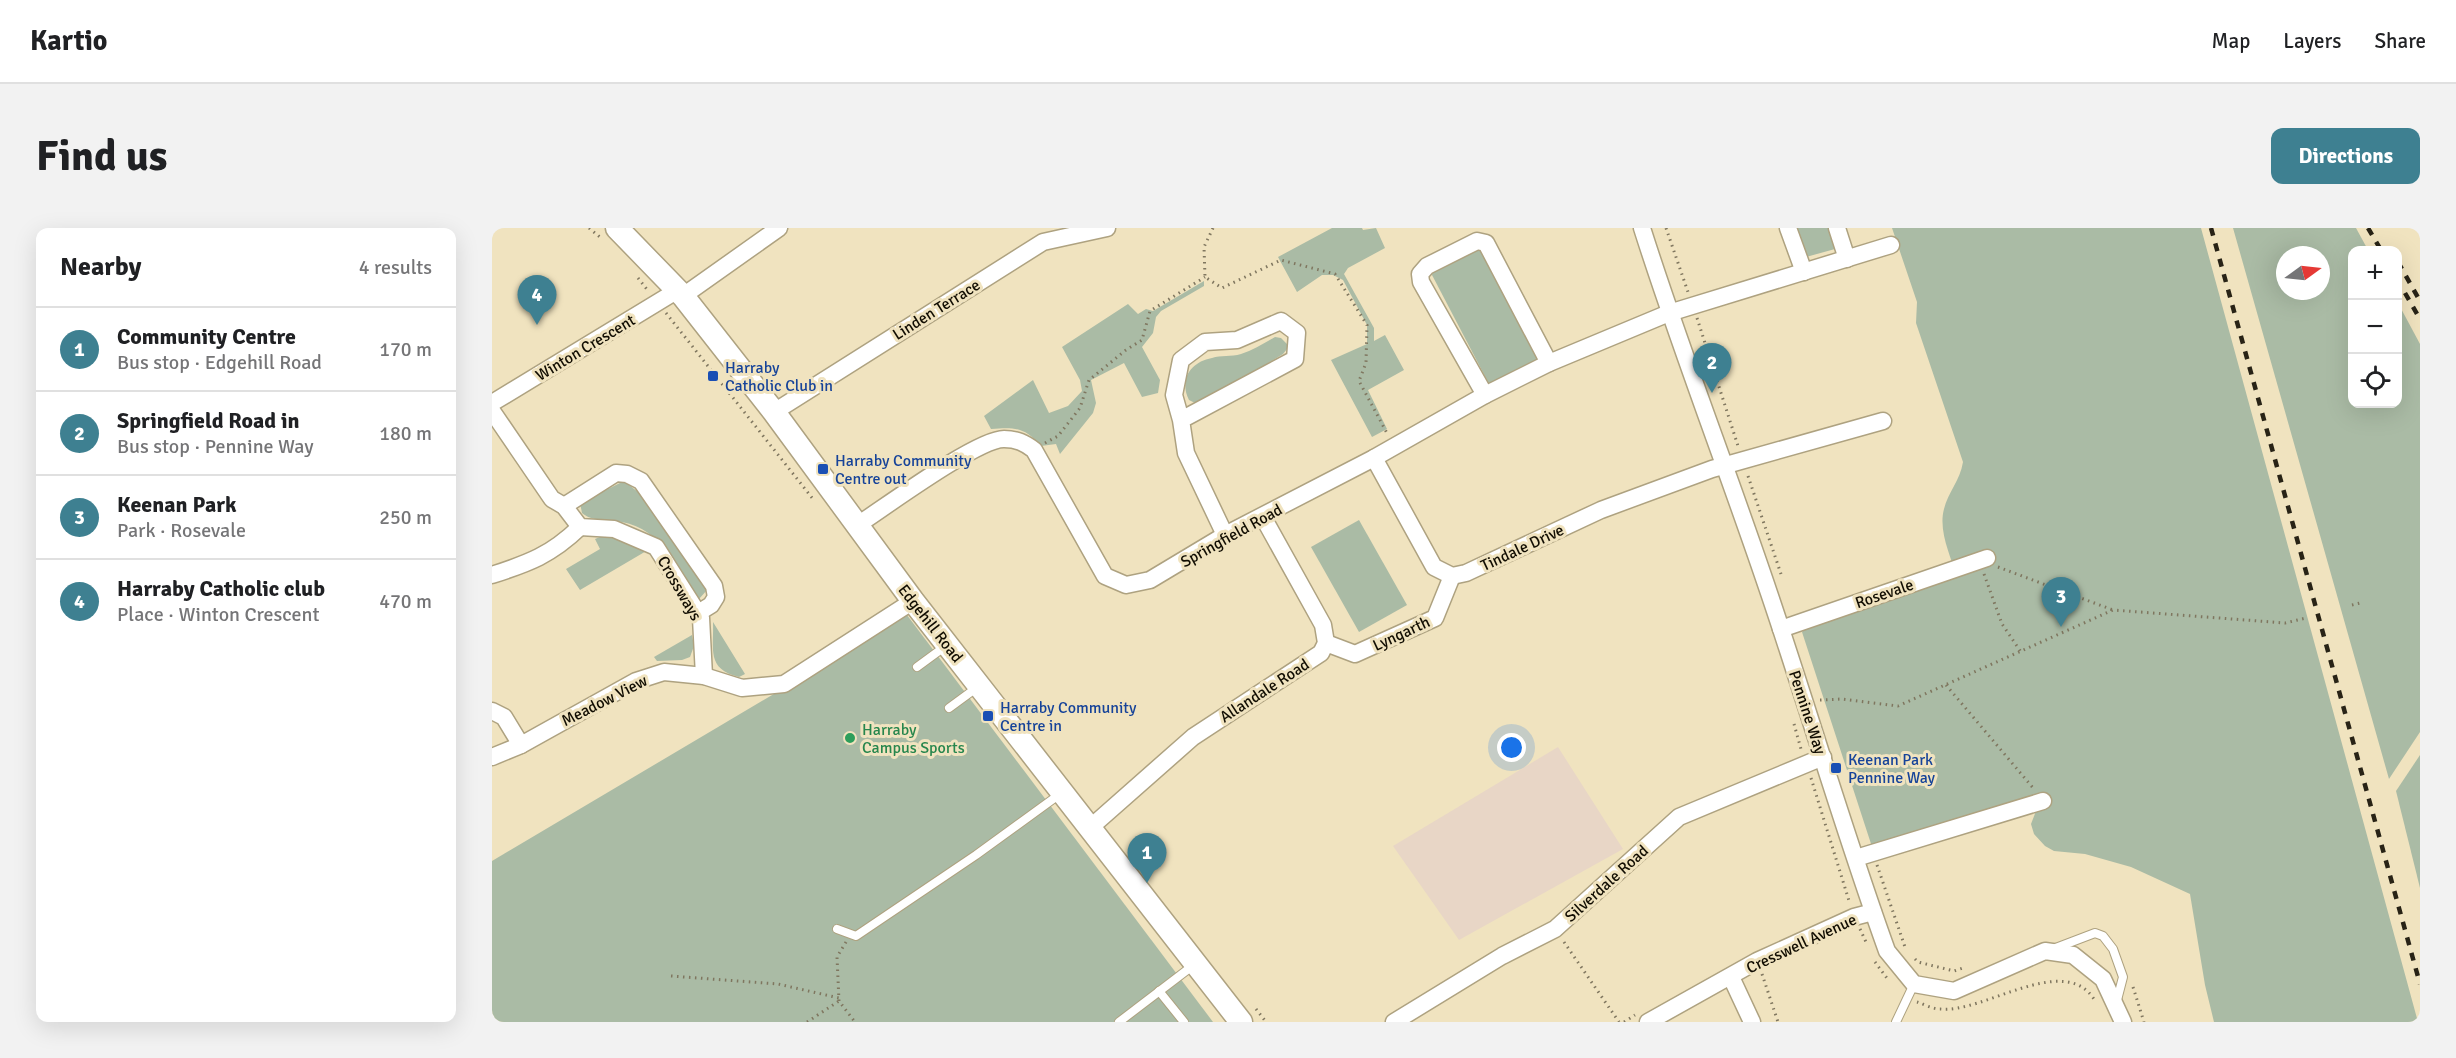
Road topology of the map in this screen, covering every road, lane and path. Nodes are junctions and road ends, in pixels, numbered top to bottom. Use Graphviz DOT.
graph roads {
  1 [pos="589,228"];
  2 [pos="779,228"];
  3 [pos="1107,228"];
  4 [pos="1213,228"];
  5 [pos="1642,228"];
  6 [pos="1666,228"];
  7 [pos="1788,228"];
  8 [pos="1837,228"];
  9 [pos="611,235"];
  10 [pos="1891,245"];
  11 [pos="1847,259"];
  12 [pos="1804,272"];
  13 [pos="635,275"];
  14 [pos="1205,277"];
  15 [pos="681,293"];
  16 [pos="658,303"];
  17 [pos="1693,306"];
  18 [pos="1669,314"];
  19 [pos="1549,363"];
  20 [pos="1485,395"];
  21 [pos="492,403"];
  22 [pos="492,411"];
  23 [pos="774,412"];
  24 [pos="1181,420"];
  25 [pos="1883,421"];
  26 [pos="1395,447"];
  27 [pos="1034,450"];
  28 [pos="1374,458"];
  29 [pos="1742,460"];
  30 [pos="1726,464"];
  31 [pos="564,506"];
  32 [pos="819,507"];
  33 [pos="1263,517"];
  34 [pos="856,526"];
  35 [pos="580,527"];
  36 [pos="1225,535"];
  37 [pos="1983,559"];
  38 [pos="492,575"];
  39 [pos="1452,576"];
  40 [pos="1783,579"];
  41 [pos="913,602"];
  42 [pos="2360,603"];
  43 [pos="2352,605"];
  44 [pos="2114,610"];
  45 [pos="698,613"];
  46 [pos="2306,618"];
  47 [pos="1781,628"];
  48 [pos="1326,643"];
  49 [pos="948,645"];
  50 [pos="2021,652"];
  51 [pos="917,667"];
  52 [pos="704,676"];
  53 [pos="1946,685"];
  54 [pos="980,686"];
  55 [pos="1818,694"];
  56 [pos="949,708"];
  57 [pos="492,711"];
  58 [pos="521,745"];
  59 [pos="492,757"];
  60 [pos="1823,758"];
  61 [pos="1063,791"];
  62 [pos="2043,801"];
  63 [pos="1091,827"];
  64 [pos="1863,856"];
  65 [pos="1873,912"];
  66 [pos="837,929"];
  67 [pos="1555,929"];
  68 [pos="852,934"];
  69 [pos="1906,950"];
  70 [pos="2047,951"];
  71 [pos="1912,956"];
  72 [pos="1757,961"];
  73 [pos="1196,963"];
  74 [pos="1975,965"];
  75 [pos="2120,970"];
  76 [pos="671,976"];
  77 [pos="1731,977"];
  78 [pos="1914,984"];
  79 [pos="1160,991"];
  80 [pos="839,999"];
  81 [pos="2116,1005"];
  82 [pos="1239,1021"];
  83 [pos="807,1022"];
  84 [pos="855,1022"];
  85 [pos="1119,1022"];
  86 [pos="1184,1022"];
  87 [pos="1394,1022"];
  88 [pos="1619,1022"];
  89 [pos="1648,1022"];
  90 [pos="1752,1022"];
  91 [pos="1778,1022"];
  92 [pos="1896,1022"];
  93 [pos="2123,1022"];
  94 [pos="2144,1022"];
  1 -- 9 [label="path"];
  2 -- 15 [label="street, Winton Crescent"];
  3 -- 23 [label="street, Linden Terrace"];
  4 -- 14 [label="path"];
  5 -- 18 [label="street, Pennine Way"];
  6 -- 17 [label="path"];
  7 -- 12 [label="street"];
  8 -- 11 [label="street"];
  9 -- 15 [label="street, Edgehill Road"];
  10 -- 11 [label="street, Springfield Road"];
  11 -- 12 [label="street, Springfield Road"];
  12 -- 17 [label="street, Springfield Road"];
  13 -- 16 [label="path"];
  14 -- 26 [label="path"];
  14 -- 27 [label="path"];
  15 -- 16 [label="street, Winton Crescent"];
  15 -- 23 [label="street, Edgehill Road"];
  16 -- 21 [label="street, Winton Crescent"];
  16 -- 32 [label="path"];
  17 -- 18 [label="street, Springfield Road"];
  17 -- 29 [label="path"];
  18 -- 19 [label="street, Springfield Road"];
  18 -- 30 [label="street, Pennine Way"];
  19 -- 20 [label="street, Springfield Road"];
  19 -- 20 [label="street"];
  20 -- 26 [label="street, Springfield Road"];
  22 -- 31 [label="street"];
  23 -- 34 [label="street, Edgehill Road"];
  24 -- 24 [label="street"];
  24 -- 36 [label="street"];
  25 -- 29 [label="street, Tindale Drive"];
  26 -- 28 [label="street, Springfield Road"];
  27 -- 34 [label="street"];
  27 -- 36 [label="street, Springfield Road"];
  28 -- 33 [label="street, Springfield Road"];
  28 -- 39 [label="street"];
  29 -- 30 [label="street, Tindale Drive"];
  29 -- 40 [label="path"];
  30 -- 39 [label="street, Tindale Drive"];
  30 -- 47 [label="street, Pennine Way"];
  31 -- 35 [label="street"];
  31 -- 45 [label="street"];
  33 -- 36 [label="street, Springfield Road"];
  33 -- 48 [label="street"];
  34 -- 41 [label="street, Edgehill Road"];
  35 -- 38 [label="street"];
  35 -- 45 [label="street, Crossways"];
  37 -- 44 [label="path"];
  37 -- 47 [label="street, Rosevale"];
  37 -- 50 [label="path"];
  39 -- 48 [label="street, Lyngarth"];
  41 -- 49 [label="street, Edgehill Road"];
  41 -- 52 [label="street, Meadow View"];
  42 -- 43 [label="path"];
  44 -- 46 [label="path"];
  44 -- 50 [label="path"];
  45 -- 52 [label="street, Crossways"];
  47 -- 60 [label="street, Pennine Way"];
  48 -- 63 [label="street, Allandale Road"];
  49 -- 51 [label="lane"];
  49 -- 54 [label="street, Edgehill Road"];
  50 -- 53 [label="path"];
  52 -- 58 [label="street, Meadow View"];
  53 -- 55 [label="path"];
  53 -- 62 [label="path"];
  54 -- 56 [label="lane"];
  54 -- 61 [label="street, Edgehill Road"];
  57 -- 58 [label="street"];
  58 -- 59 [label="street, Meadow View"];
  60 -- 64 [label="street, Pennine Way"];
  60 -- 67 [label="street, Silverdale Road"];
  61 -- 63 [label="street, Edgehill Road"];
  61 -- 68 [label="lane"];
  62 -- 64 [label="street"];
  63 -- 73 [label="street, Edgehill Road"];
  64 -- 65 [label="street, Pennine Way"];
  64 -- 69 [label="path"];
  65 -- 72 [label="street, Cresswell Avenue"];
  65 -- 78 [label="street, Pennine Way"];
  66 -- 68 [label="lane"];
  67 -- 87 [label="street, Silverdale Road"];
  67 -- 88 [label="path"];
  68 -- 80 [label="path"];
  70 -- 75 [label="lane"];
  70 -- 78 [label="street"];
  70 -- 81 [label="street"];
  71 -- 74 [label="path"];
  72 -- 77 [label="street, Cresswell Avenue"];
  72 -- 91 [label="path"];
  73 -- 79 [label="lane"];
  73 -- 82 [label="street, Edgehill Road"];
  75 -- 81 [label="lane"];
  75 -- 94 [label="path"];
  76 -- 80 [label="path"];
  77 -- 89 [label="street, Cresswell Avenue"];
  77 -- 90 [label="street, Cresswell Avenue"];
  78 -- 92 [label="lane"];
  79 -- 85 [label="lane"];
  79 -- 86 [label="lane"];
  80 -- 83 [label="path"];
  80 -- 84 [label="path"];
  81 -- 93 [label="street"];
}
